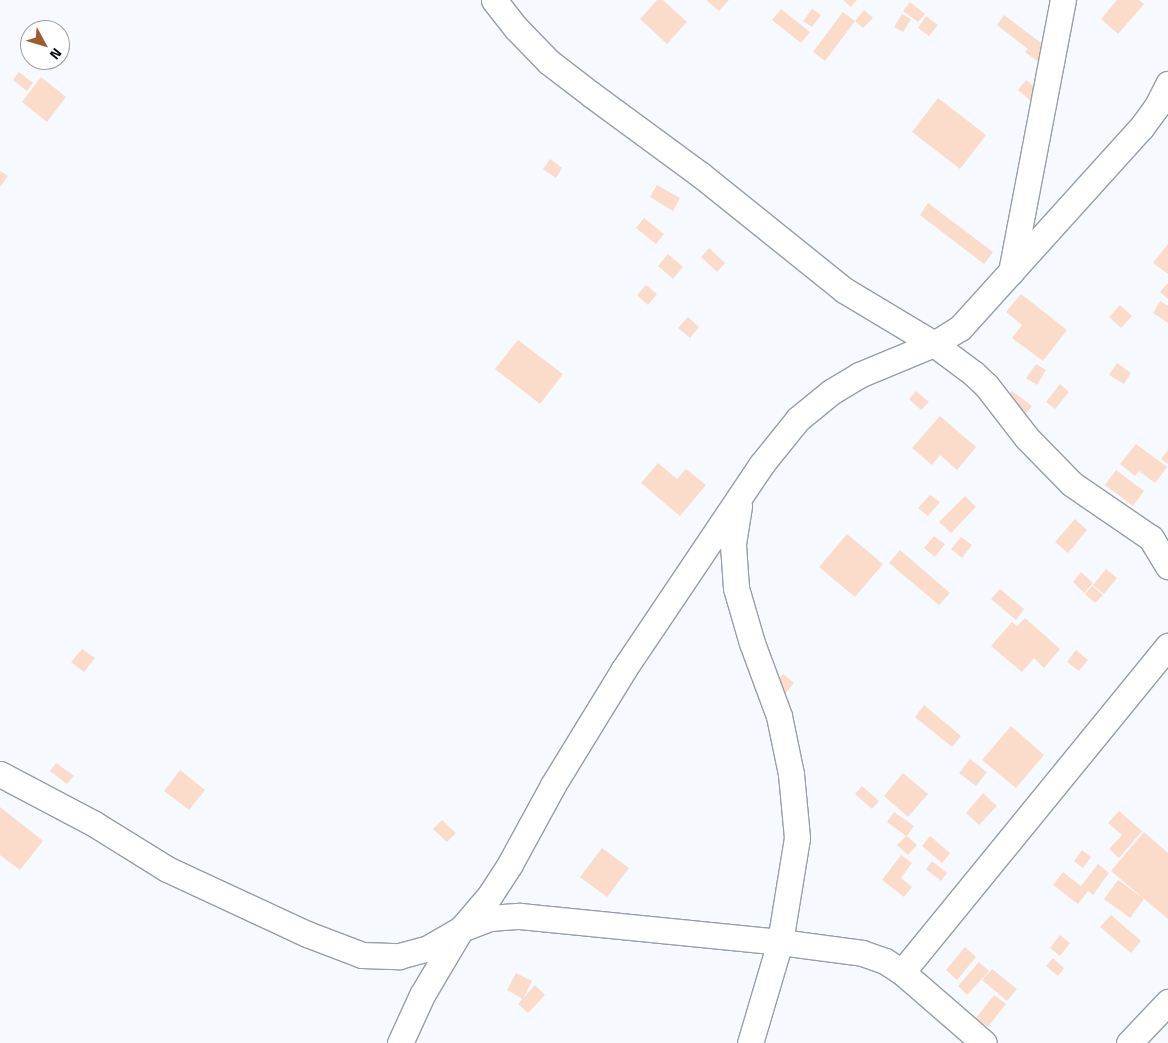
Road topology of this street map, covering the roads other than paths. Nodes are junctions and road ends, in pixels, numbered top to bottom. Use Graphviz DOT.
graph roads {
  1 [pos="494,0"];
  2 [pos="1063,0"];
  3 [pos="1168,84"];
  4 [pos="1011,273"];
  5 [pos="934,344"];
  6 [pos="740,498"];
  7 [pos="1168,566"];
  8 [pos="1168,646"];
  9 [pos="0,774"];
  10 [pos="461,930"];
  11 [pos="780,942"];
  12 [pos="902,972"];
  13 [pos="1168,1002"];
  14 [pos="400,1043"];
  15 [pos="750,1043"];
  16 [pos="984,1043"];
  17 [pos="1129,1043"];
  1 -- 5 [label="street"];
  2 -- 4 [label="street"];
  3 -- 4 [label="street"];
  4 -- 5 [label="street"];
  5 -- 6 [label="street"];
  5 -- 7 [label="street"];
  6 -- 10 [label="street"];
  6 -- 11 [label="street"];
  8 -- 12 [label="street"];
  9 -- 10 [label="street"];
  10 -- 11 [label="street"];
  10 -- 14 [label="street"];
  11 -- 12 [label="street"];
  11 -- 15 [label="street"];
  12 -- 16 [label="street"];
  13 -- 17 [label="street"];
}
